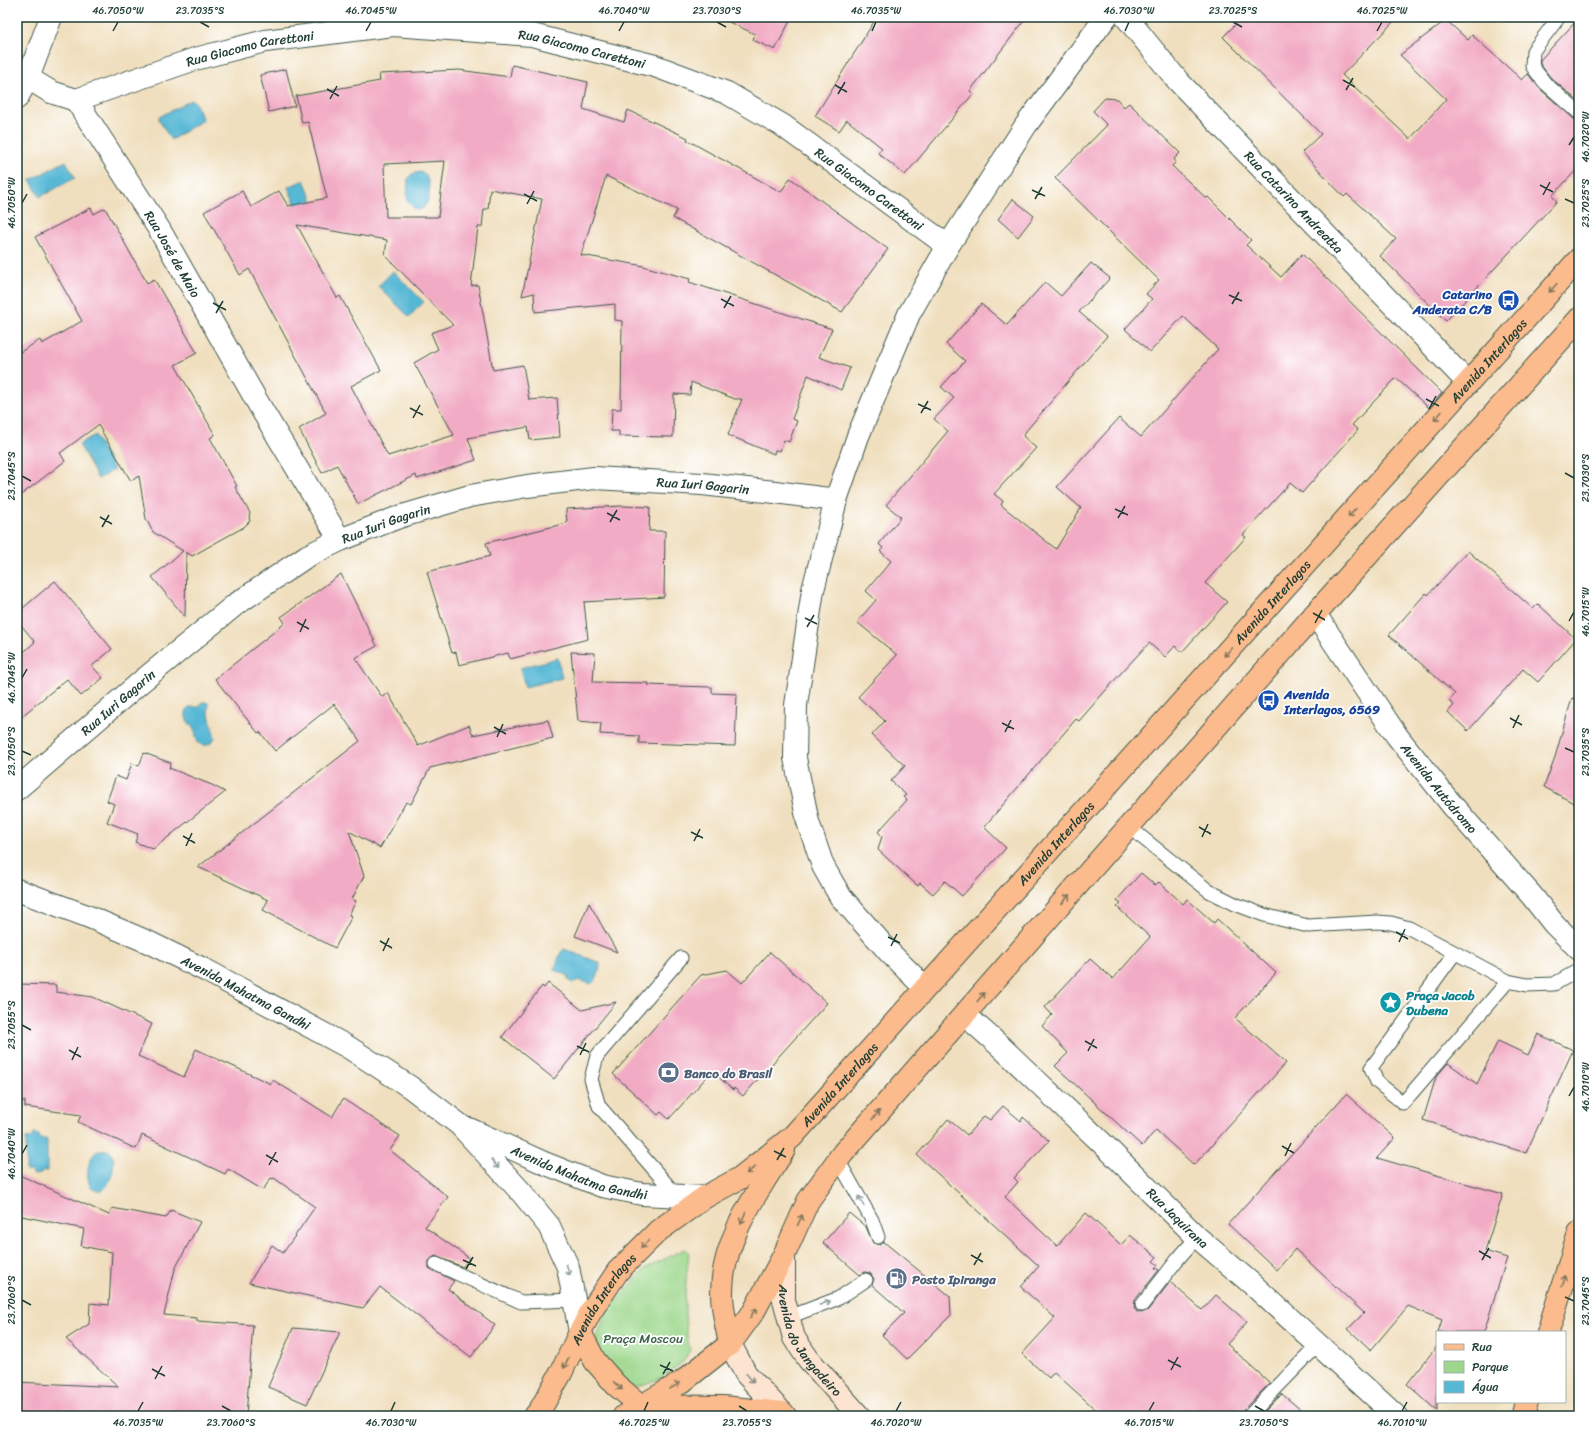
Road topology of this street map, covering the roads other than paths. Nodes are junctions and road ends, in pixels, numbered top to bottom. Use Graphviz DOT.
graph roads {
  1 [pos="51,17"];
  2 [pos="1106,17"];
  3 [pos="1126,17"];
  4 [pos="1560,17"];
  5 [pos="28,78"];
  6 [pos="17,98"];
  7 [pos="76,100"];
  8 [pos="1579,113"];
  9 [pos="948,246"];
  10 [pos="1579,259"];
  11 [pos="1579,319"];
  12 [pos="1468,383"];
  13 [pos="836,500"];
  14 [pos="340,540"];
  15 [pos="1315,614"];
  16 [pos="17,789"];
  17 [pos="1129,828"];
  18 [pos="17,890"];
  19 [pos="1579,949"];
  20 [pos="1455,953"];
  21 [pos="681,958"];
  22 [pos="1579,970"];
  23 [pos="1508,981"];
  24 [pos="925,988"];
  25 [pos="965,1015"];
  26 [pos="460,1125"];
  27 [pos="792,1137"];
  28 [pos="838,1160"];
  29 [pos="677,1196"];
  30 [pos="705,1197"];
  31 [pos="1579,1233"];
  32 [pos="878,1237"];
  33 [pos="1198,1237"];
  34 [pos="784,1255"];
  35 [pos="436,1264"];
  36 [pos="866,1280"];
  37 [pos="574,1300"];
  38 [pos="1142,1305"];
  39 [pos="789,1317"];
  40 [pos="1548,1331"];
  41 [pos="580,1332"];
  42 [pos="730,1344"];
  43 [pos="1318,1345"];
  44 [pos="1526,1403"];
  45 [pos="640,1413"];
  46 [pos="784,1415"];
  47 [pos="535,1416"];
  48 [pos="859,1416"];
  49 [pos="1249,1416"];
  50 [pos="1396,1416"];
  51 [pos="1522,1416"];
  1 -- 5 [label="street"];
  2 -- 9 [label="street"];
  3 -- 12 [label="street, Rua Catarino Andreatta"];
  4 -- 8 [label="lane"];
  5 -- 6 [label="street"];
  5 -- 7 [label="street"];
  7 -- 9 [label="street, Rua Giacomo Carettoni"];
  7 -- 14 [label="street, Rua José de Maio"];
  9 -- 13 [label="street"];
  10 -- 12 [label="main road, Avenida Interlagos, one-way"];
  11 -- 15 [label="main road"];
  12 -- 24 [label="main road, Avenida Interlagos, one-way"];
  13 -- 14 [label="street, Rua Iuri Gagarin"];
  13 -- 24 [label="street"];
  14 -- 16 [label="street, Rua Iuri Gagarin"];
  15 -- 17 [label="main road"];
  15 -- 19 [label="street, Avenida Autódromo"];
  17 -- 20 [label="lane"];
  25 -- 17 [label="main road, one-way"];
  18 -- 26 [label="street, Avenida Mahatma Gandhi"];
  20 -- 23 [label="lane"];
  20 -- 23 [label="lane"];
  21 -- 29 [label="lane"];
  22 -- 23 [label="lane"];
  24 -- 27 [label="main road, Avenida Interlagos"];
  28 -- 25 [label="main road, one-way"];
  25 -- 33 [label="street, Rua Jaquirana"];
  26 -- 29 [label="street, Avenida Mahatma Gandhi"];
  26 -- 37 [label="street, Avenida Mahatma Gandhi, one-way"];
  27 -- 30 [label="main road, Avenida Interlagos, one-way"];
  27 -- 42 [label="main road, one-way"];
  32 -- 28 [label="lane, one-way"];
  34 -- 28 [label="main road, one-way"];
  29 -- 30 [label="street, Avenida Mahatma Gandhi"];
  30 -- 41 [label="main road, Avenida Interlagos, one-way"];
  40 -- 31 [label="main road, one-way"];
  33 -- 38 [label="lane"];
  33 -- 43 [label="street, Rua Jaquirana"];
  34 -- 39 [label="street, Avenida do Jangadeiro"];
  42 -- 34 [label="main road, one-way"];
  35 -- 37 [label="lane"];
  39 -- 36 [label="lane, one-way"];
  37 -- 41 [label="street, Avenida Mahatma Gandhi"];
  39 -- 48 [label="street, Avenida do Jangadeiro"];
  41 -- 45 [label="main road, one-way"];
  41 -- 47 [label="main road, Avenida Interlagos, one-way"];
  45 -- 42 [label="main road, one-way"];
  42 -- 46 [label="street, one-way"];
  43 -- 49 [label="lane"];
  43 -- 50 [label="street, Rua Jaquirana"];
  44 -- 51 [label="main road"];
  45 -- 46 [label="main road"];
}
